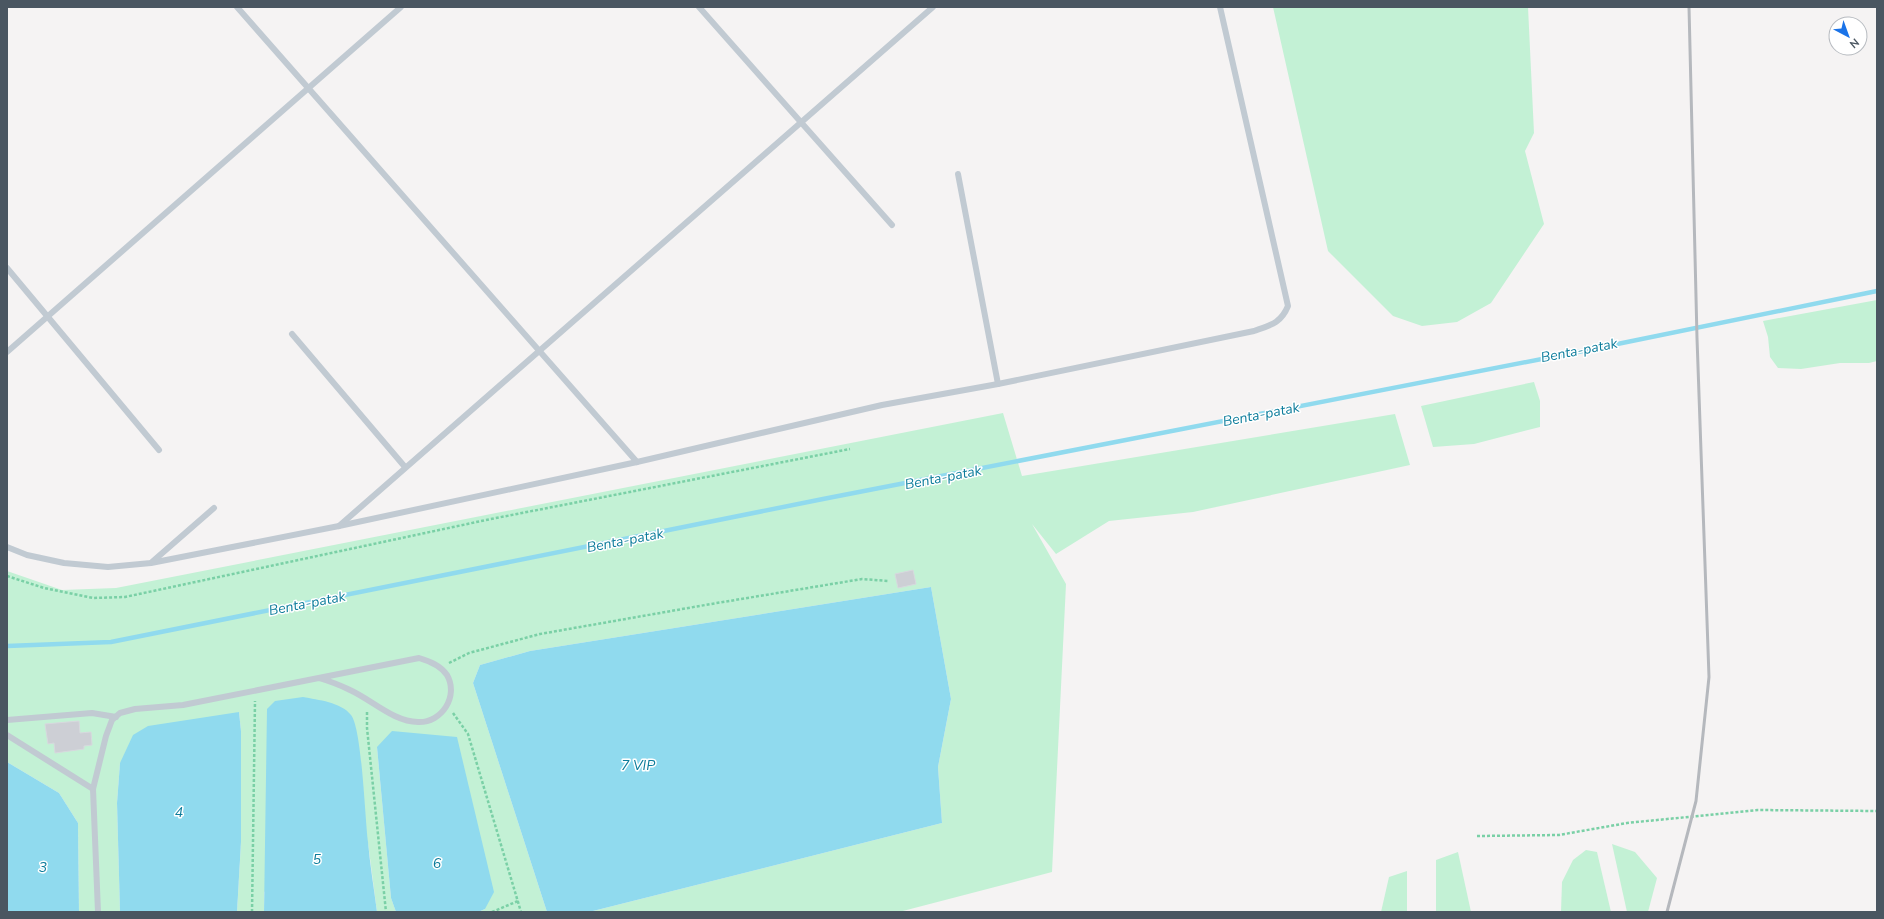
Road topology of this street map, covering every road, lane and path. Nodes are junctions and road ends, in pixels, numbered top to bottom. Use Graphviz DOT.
graph roads {
  1 [pos="237,7"];
  2 [pos="401,7"];
  3 [pos="699,7"];
  4 [pos="933,7"];
  5 [pos="1220,7"];
  6 [pos="308,89"];
  7 [pos="800,123"];
  8 [pos="958,174"];
  9 [pos="892,225"];
  10 [pos="7,268"];
  11 [pos="47,316"];
  12 [pos="292,334"];
  13 [pos="538,351"];
  14 [pos="7,352"];
  15 [pos="998,384"];
  16 [pos="850,449"];
  17 [pos="159,450"];
  18 [pos="637,462"];
  19 [pos="405,467"];
  20 [pos="214,508"];
  21 [pos="339,526"];
  22 [pos="7,546"];
  23 [pos="151,563"];
  24 [pos="7,576"];
  25 [pos="889,581"];
  26 [pos="440,668"];
  27 [pos="319,678"];
  28 [pos="255,690"];
  29 [pos="368,700"];
  30 [pos="448,707"];
  31 [pos="116,717"];
  32 [pos="7,720"];
  33 [pos="7,735"];
  34 [pos="93,789"];
  35 [pos="1877,811"];
  36 [pos="1476,836"];
  37 [pos="518,901"];
  38 [pos="98,912"];
  39 [pos="252,912"];
  40 [pos="386,912"];
  41 [pos="492,912"];
  42 [pos="521,912"];
  1 -- 6 [label="lane"];
  2 -- 6 [label="lane"];
  3 -- 7 [label="lane"];
  4 -- 7 [label="lane"];
  5 -- 15 [label="lane"];
  6 -- 11 [label="lane"];
  6 -- 13 [label="lane"];
  7 -- 9 [label="lane"];
  7 -- 13 [label="lane"];
  8 -- 15 [label="lane"];
  10 -- 11 [label="lane"];
  11 -- 14 [label="lane"];
  11 -- 17 [label="lane"];
  12 -- 19 [label="lane"];
  13 -- 18 [label="lane"];
  13 -- 19 [label="lane"];
  15 -- 18 [label="lane"];
  16 -- 24 [label="path"];
  18 -- 21 [label="lane"];
  19 -- 21 [label="lane"];
  20 -- 23 [label="lane"];
  21 -- 23 [label="lane"];
  22 -- 23 [label="lane"];
  25 -- 26 [label="path"];
  26 -- 27 [label="lane"];
  26 -- 30 [label="lane"];
  27 -- 28 [label="lane"];
  27 -- 29 [label="lane"];
  28 -- 31 [label="lane"];
  28 -- 39 [label="path"];
  29 -- 30 [label="lane"];
  29 -- 40 [label="path"];
  30 -- 37 [label="path"];
  31 -- 32 [label="lane"];
  31 -- 34 [label="lane"];
  33 -- 34 [label="lane"];
  34 -- 38 [label="lane"];
  35 -- 36 [label="path"];
  37 -- 41 [label="path"];
  37 -- 42 [label="path"];
}
